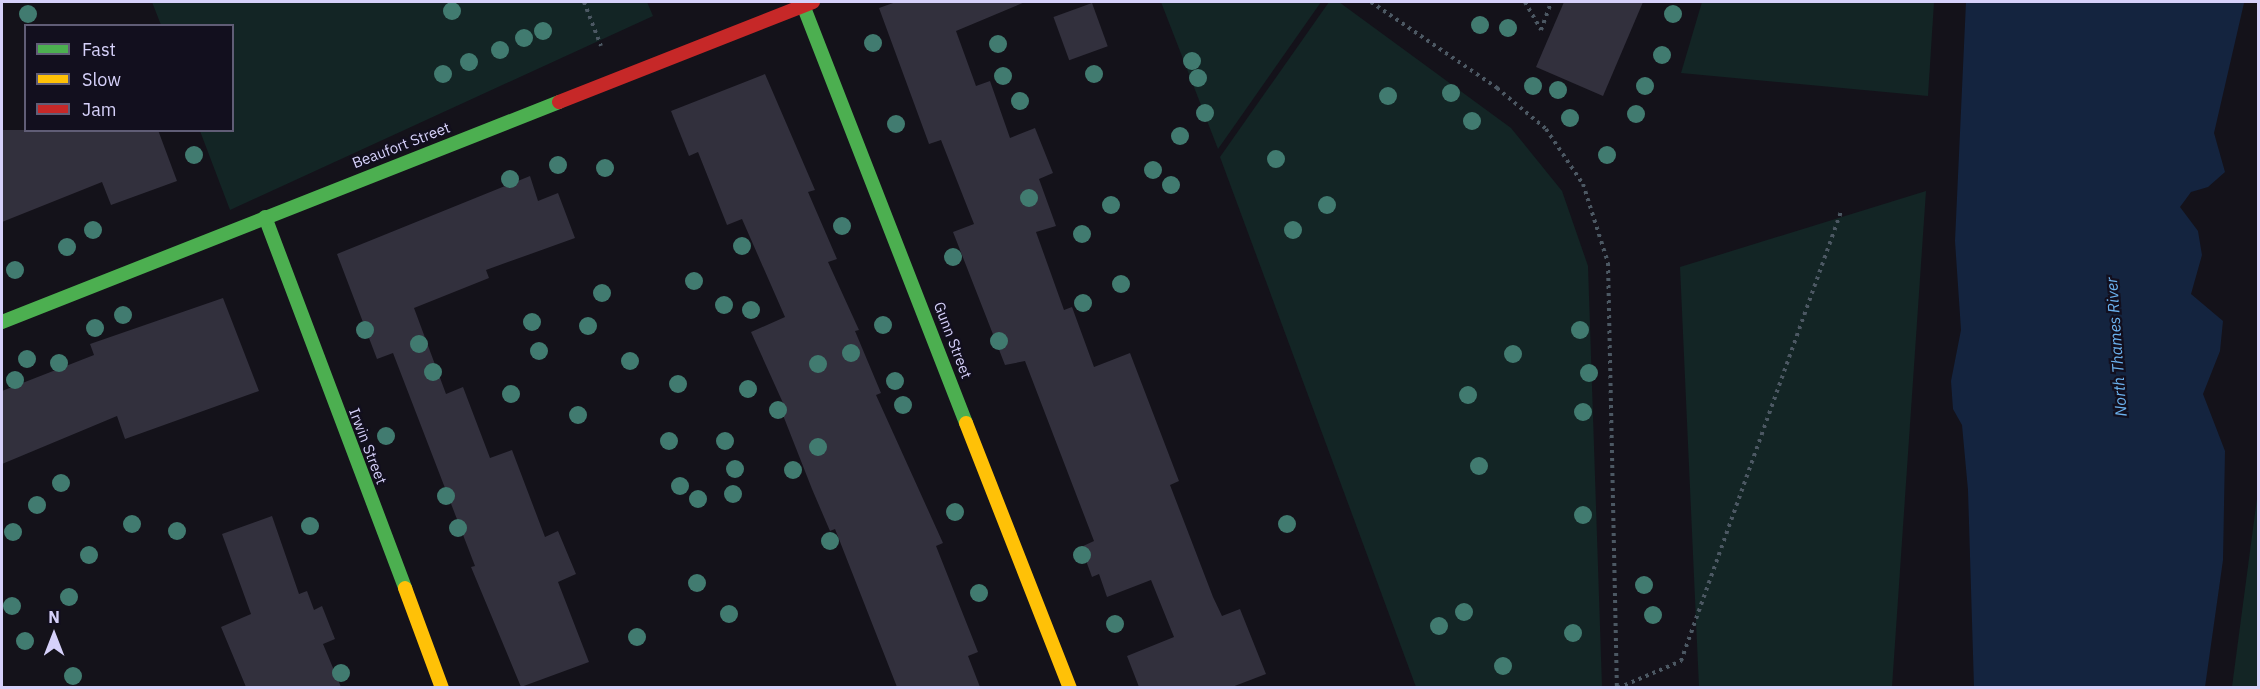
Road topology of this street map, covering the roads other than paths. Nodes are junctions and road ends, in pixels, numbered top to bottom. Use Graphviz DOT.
graph roads {
  1 [pos="808,3"];
  2 [pos="265,216"];
  3 [pos="2,322"];
  4 [pos="442,687"];
  5 [pos="1070,687"];
  1 -- 2 [label="street, Beaufort Street"];
  1 -- 5 [label="street, Gunn Street"];
  2 -- 3 [label="street, Beaufort Street"];
  2 -- 4 [label="street, Irwin Street"];
}
